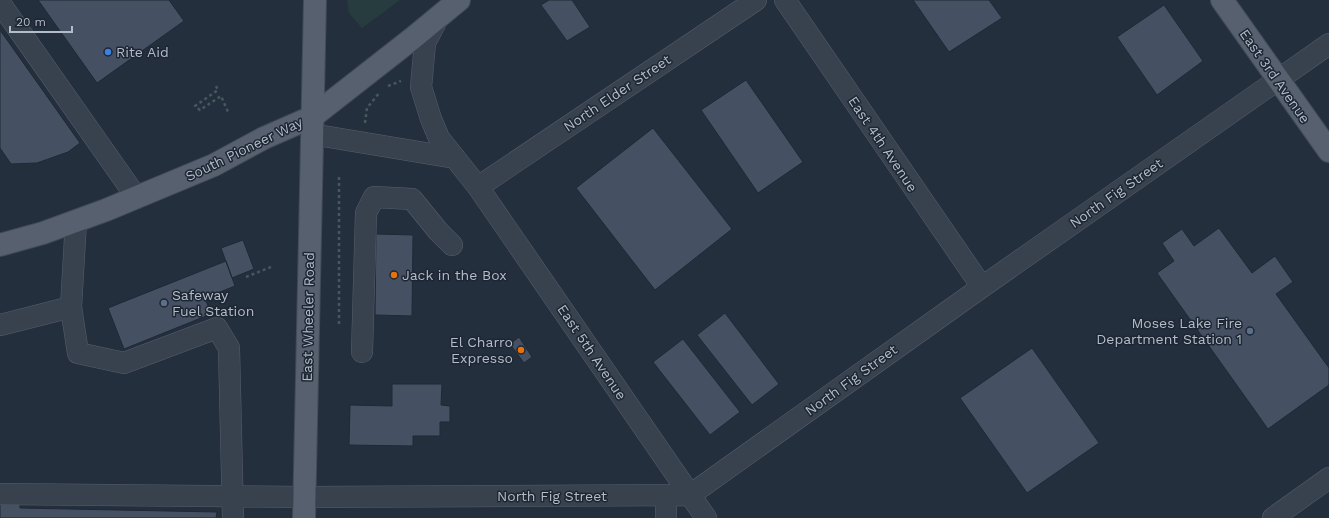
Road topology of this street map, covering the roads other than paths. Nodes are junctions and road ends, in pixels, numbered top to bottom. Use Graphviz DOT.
graph roads {
  1 [pos="315,0"];
  2 [pos="459,0"];
  3 [pos="756,0"];
  4 [pos="785,0"];
  5 [pos="1222,0"];
  6 [pos="0,3"];
  7 [pos="438,18"];
  8 [pos="1329,44"];
  9 [pos="1277,80"];
  10 [pos="311,125"];
  11 [pos="1329,151"];
  12 [pos="455,158"];
  13 [pos="478,187"];
  14 [pos="137,198"];
  15 [pos="76,221"];
  16 [pos="0,245"];
  17 [pos="452,245"];
  18 [pos="982,287"];
  19 [pos="70,308"];
  20 [pos="0,325"];
  21 [pos="362,352"];
  22 [pos="1329,478"];
  23 [pos="0,494"];
  24 [pos="690,495"];
  25 [pos="232,496"];
  26 [pos="666,496"];
  27 [pos="304,507"];
  28 [pos="233,518"];
  29 [pos="666,518"];
  30 [pos="706,518"];
  31 [pos="1273,518"];
  1 -- 10 [label="main road"];
  2 -- 7 [label="main road, South Pioneer Way"];
  3 -- 13 [label="street, North Elder Street"];
  4 -- 18 [label="street, East 4th Avenue"];
  5 -- 9 [label="main road, East 3rd Avenue"];
  6 -- 14 [label="street"];
  7 -- 10 [label="main road, South Pioneer Way"];
  7 -- 12 [label="street, East 5th Avenue"];
  8 -- 9 [label="street, North Fig Street"];
  9 -- 11 [label="main road, East 3rd Avenue"];
  9 -- 18 [label="street, North Fig Street"];
  10 -- 12 [label="street"];
  10 -- 14 [label="main road, South Pioneer Way"];
  10 -- 27 [label="main road, East Wheeler Road"];
  12 -- 13 [label="street, East 5th Avenue"];
  13 -- 24 [label="street, East 5th Avenue"];
  14 -- 15 [label="main road, South Pioneer Way"];
  15 -- 16 [label="main road, South Pioneer Way"];
  15 -- 19 [label="street"];
  17 -- 21 [label="street"];
  18 -- 24 [label="street, North Fig Street"];
  19 -- 20 [label="street"];
  19 -- 25 [label="street"];
  22 -- 31 [label="street"];
  23 -- 25 [label="street, North Fig Street"];
  24 -- 26 [label="street, North Fig Street"];
  24 -- 30 [label="street, East 5th Avenue"];
  25 -- 27 [label="street, North Fig Street"];
  25 -- 28 [label="street"];
  26 -- 27 [label="street, North Fig Street"];
  26 -- 29 [label="street"];
}
